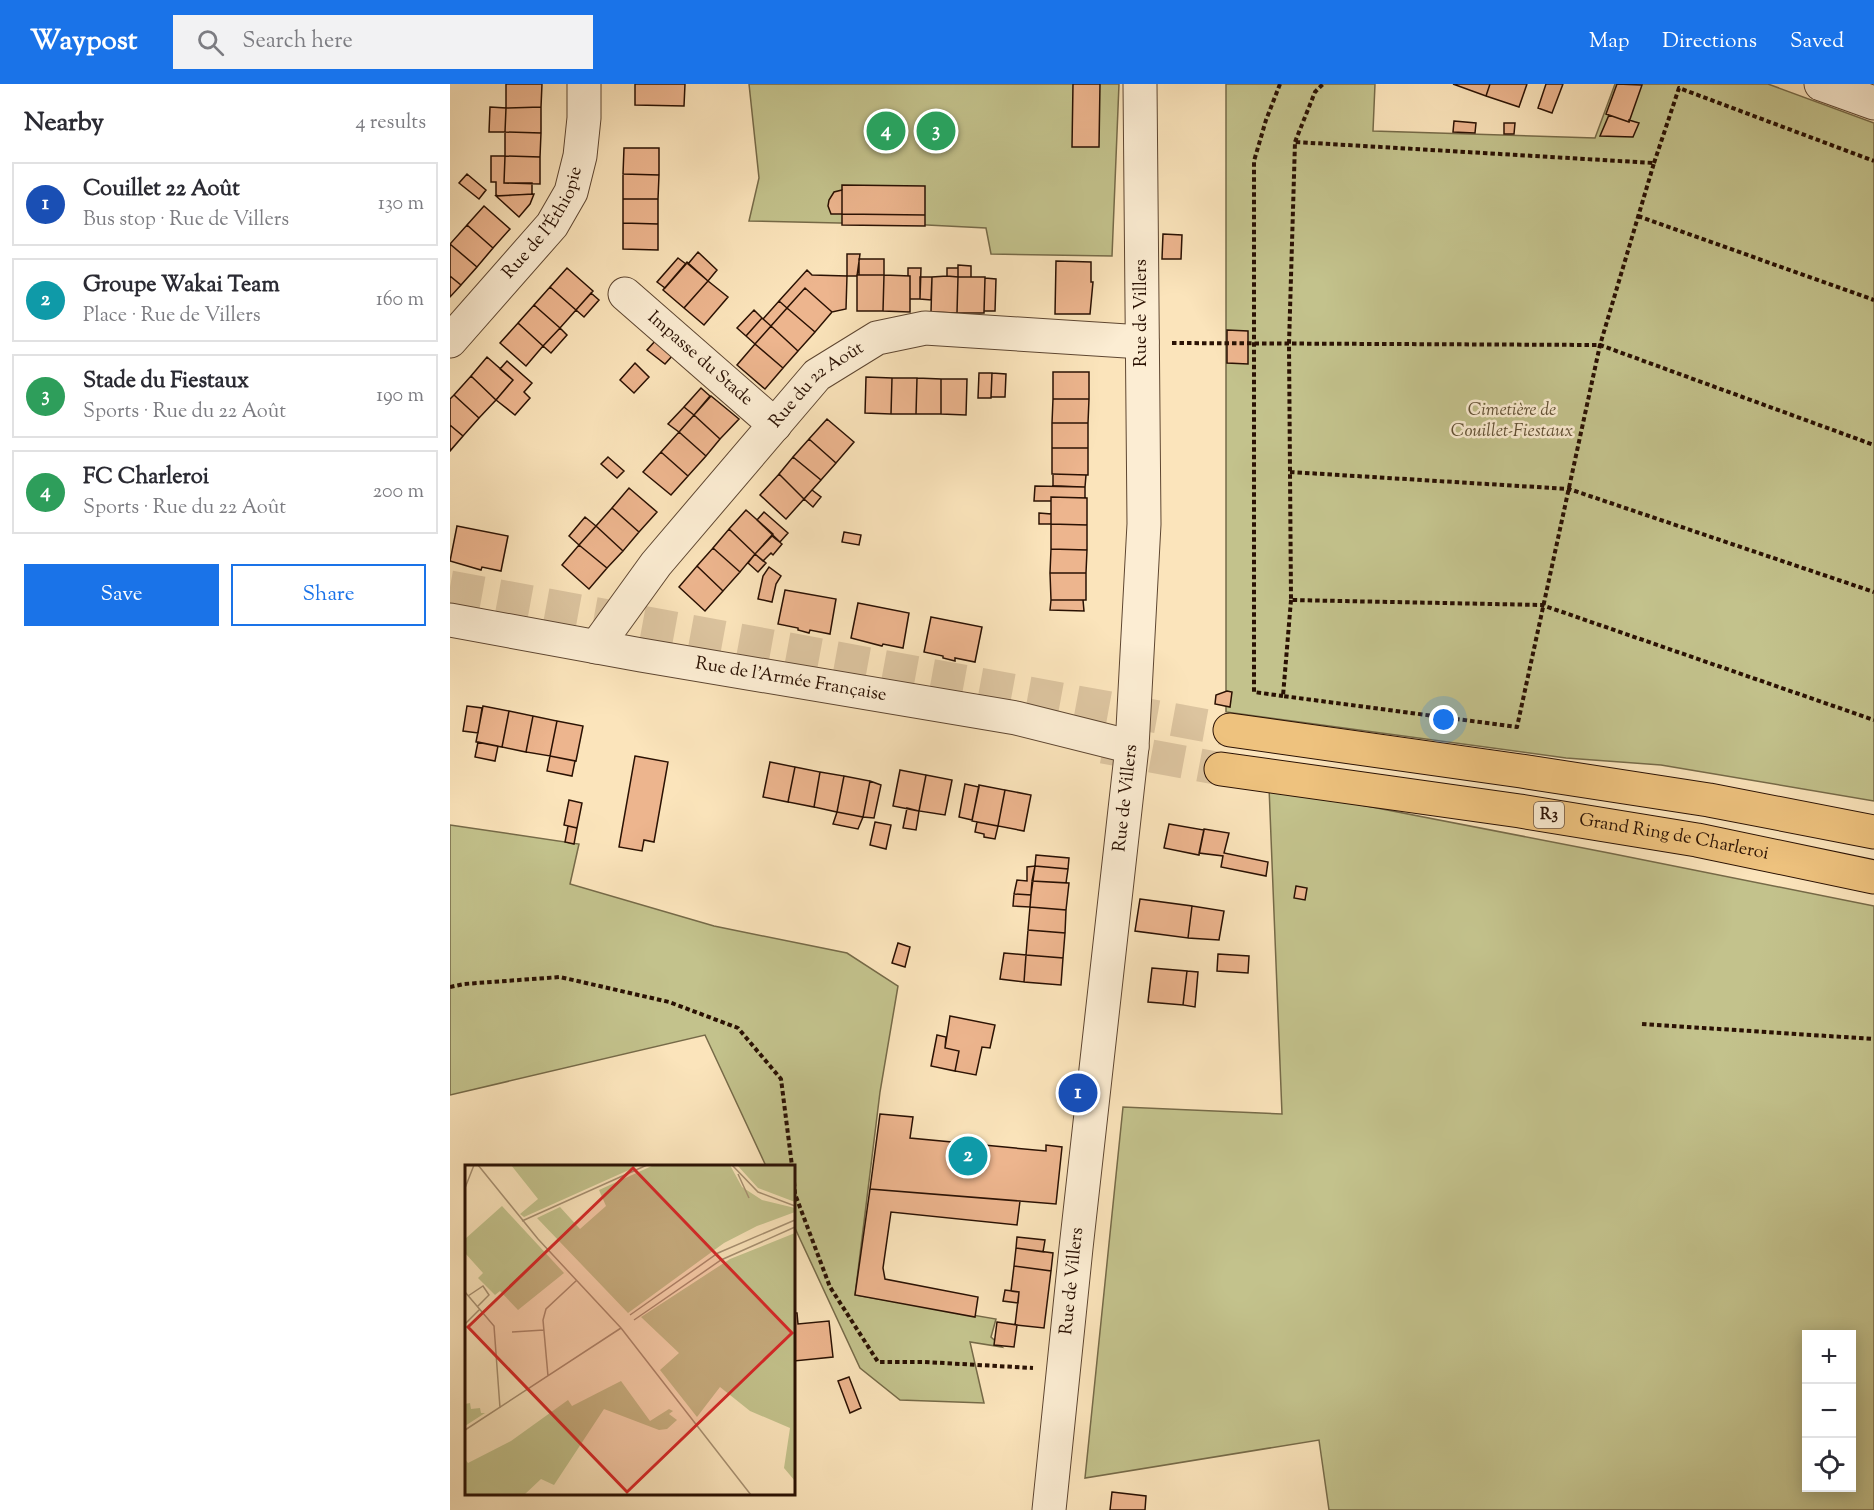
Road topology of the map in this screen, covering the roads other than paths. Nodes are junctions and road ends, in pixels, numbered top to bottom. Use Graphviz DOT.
graph roads {
  1 [pos="584,84"];
  2 [pos="1140,84"];
  3 [pos="1821,84"];
  4 [pos="1874,103"];
  5 [pos="625,294"];
  6 [pos="450,341"];
  7 [pos="1142,342"];
  8 [pos="775,425"];
  9 [pos="450,620"];
  10 [pos="596,647"];
  11 [pos="1230,730"];
  12 [pos="1132,747"];
  13 [pos="1221,769"];
  14 [pos="1874,832"];
  15 [pos="1874,877"];
  16 [pos="1048,1510"];
  1 -- 6 [label="street, Rue de l'Éthiopie"];
  2 -- 7 [label="street, Rue de Villers"];
  3 -- 4 [label="street"];
  5 -- 8 [label="street, Impasse du Stade"];
  7 -- 8 [label="street, Rue du 22 Août"];
  7 -- 12 [label="street, Rue de Villers"];
  8 -- 10 [label="street, Rue du 22 Août"];
  9 -- 10 [label="street, Rue de l'Armée Française"];
  10 -- 12 [label="street, Rue de l'Armée Française"];
  11 -- 14 [label="highway, R3"];
  12 -- 16 [label="street, Rue de Villers"];
  13 -- 15 [label="highway, Grand Ring de Charleroi / R3"];
}
